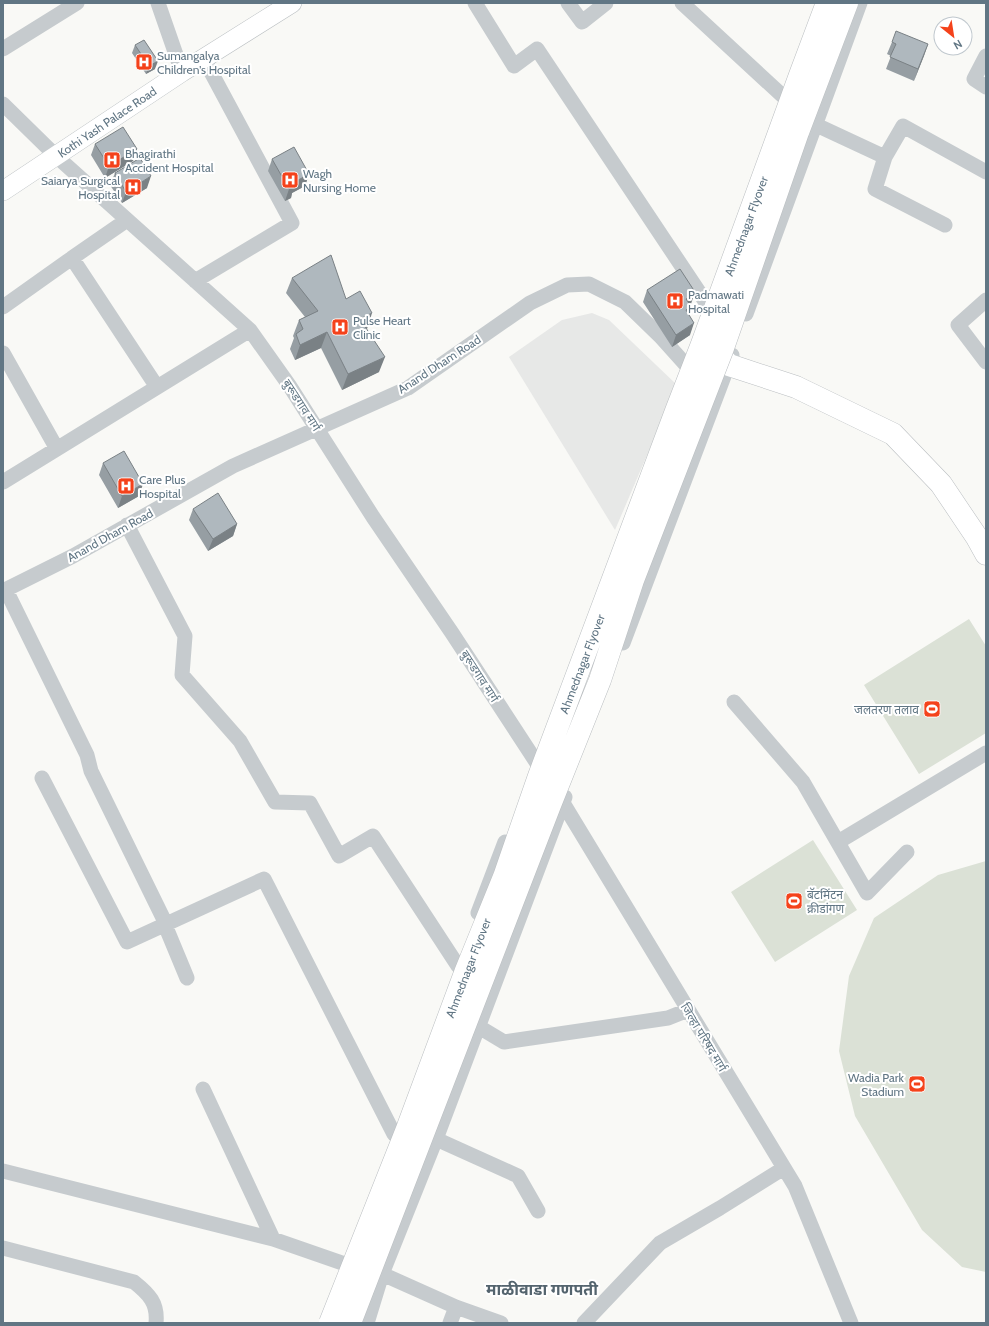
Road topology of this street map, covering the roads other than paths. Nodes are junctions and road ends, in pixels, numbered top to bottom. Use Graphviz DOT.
graph roads {
  1 [pos="77,3"];
  2 [pos="158,3"];
  3 [pos="475,3"];
  4 [pos="568,3"];
  5 [pos="606,3"];
  6 [pos="682,3"];
  7 [pos="818,3"];
  8 [pos="828,3"];
  9 [pos="846,3"];
  10 [pos="860,3"];
  11 [pos="283,5"];
  12 [pos="3,49"];
  13 [pos="986,56"];
  14 [pos="204,58"];
  15 [pos="182,72"];
  16 [pos="986,86"];
  17 [pos="784,97"];
  18 [pos="3,104"];
  19 [pos="814,124"];
  20 [pos="56,156"];
  21 [pos="885,158"];
  22 [pos="986,172"];
  23 [pos="3,191"];
  24 [pos="127,220"];
  25 [pos="945,225"];
  26 [pos="72,258"];
  27 [pos="195,281"];
  28 [pos="986,300"];
  29 [pos="3,307"];
  30 [pos="709,307"];
  31 [pos="250,330"];
  32 [pos="698,333"];
  33 [pos="735,344"];
  34 [pos="3,353"];
  35 [pos="986,362"];
  36 [pos="686,365"];
  37 [pos="729,366"];
  38 [pos="157,387"];
  39 [pos="316,428"];
  40 [pos="57,449"];
  41 [pos="3,482"];
  42 [pos="127,525"];
  43 [pos="986,554"];
  44 [pos="5,591"];
  45 [pos="734,702"];
  46 [pos="986,753"];
  47 [pos="536,761"];
  48 [pos="42,778"];
  49 [pos="563,803"];
  50 [pos="838,842"];
  51 [pos="907,852"];
  52 [pos="166,924"];
  53 [pos="458,966"];
  54 [pos="187,978"];
  55 [pos="688,1010"];
  56 [pos="479,1026"];
  57 [pos="203,1089"];
  58 [pos="394,1134"];
  59 [pos="436,1139"];
  60 [pos="784,1168"];
  61 [pos="3,1171"];
  62 [pos="538,1210"];
  63 [pos="273,1240"];
  64 [pos="3,1248"];
  65 [pos="344,1264"];
  66 [pos="382,1274"];
  67 [pos="456,1307"];
  68 [pos="156,1323"];
  69 [pos="321,1323"];
  70 [pos="330,1323"];
  71 [pos="350,1323"];
  72 [pos="366,1323"];
  73 [pos="450,1323"];
  74 [pos="501,1323"];
  75 [pos="584,1323"];
  76 [pos="851,1323"];
  1 -- 12 [label="street"];
  2 -- 15 [label="street"];
  3 -- 30 [label="street"];
  4 -- 5 [label="street"];
  6 -- 17 [label="street"];
  7 -- 17 [label="street"];
  8 -- 70 [label="highway, Ahmednagar Flyover, bridge"];
  9 -- 71 [label="highway, Ahmednagar Flyover, bridge"];
  10 -- 19 [label="street"];
  11 -- 14 [label="main road, Kothi Yash Palace Road"];
  13 -- 16 [label="street"];
  14 -- 15 [label="main road, Kothi Yash Palace Road"];
  14 -- 27 [label="street"];
  15 -- 20 [label="main road, Kothi Yash Palace Road"];
  17 -- 19 [label="street"];
  17 -- 30 [label="street"];
  18 -- 20 [label="street, बुरूडगाव मार्ग"];
  19 -- 21 [label="street"];
  19 -- 33 [label="street"];
  20 -- 23 [label="main road, Kothi Yash Palace Road"];
  20 -- 24 [label="street, बुरूडगाव मार्ग"];
  21 -- 22 [label="street"];
  21 -- 25 [label="street"];
  24 -- 26 [label="street"];
  24 -- 27 [label="street, बुरूडगाव मार्ग"];
  26 -- 29 [label="street"];
  26 -- 38 [label="street"];
  27 -- 31 [label="street, बुरूडगाव मार्ग"];
  28 -- 35 [label="street"];
  30 -- 32 [label="street"];
  30 -- 33 [label="street"];
  31 -- 38 [label="street"];
  31 -- 39 [label="street, बुरूडगाव मार्ग"];
  32 -- 36 [label="street"];
  32 -- 37 [label="highway"];
  33 -- 37 [label="street"];
  34 -- 40 [label="street"];
  36 -- 39 [label="street, Anand Dham Road"];
  36 -- 47 [label="street"];
  37 -- 43 [label="highway"];
  37 -- 49 [label="street"];
  38 -- 40 [label="street"];
  39 -- 42 [label="street, Anand Dham Road"];
  39 -- 47 [label="street, बुरूडगाव मार्ग"];
  40 -- 41 [label="street"];
  42 -- 44 [label="street, Anand Dham Road"];
  42 -- 53 [label="street"];
  44 -- 52 [label="street"];
  45 -- 50 [label="street"];
  46 -- 50 [label="street"];
  47 -- 49 [label="street, जिल्हा परिषद मार्ग"];
  47 -- 53 [label="street"];
  48 -- 52 [label="street"];
  49 -- 55 [label="street, जिल्हा परिषद मार्ग"];
  49 -- 56 [label="street"];
  50 -- 51 [label="street"];
  52 -- 54 [label="street"];
  52 -- 58 [label="street"];
  53 -- 58 [label="street"];
  55 -- 56 [label="street"];
  55 -- 60 [label="street, जिल्हा परिषद मार्ग"];
  56 -- 59 [label="street"];
  57 -- 63 [label="street"];
  58 -- 65 [label="street"];
  59 -- 62 [label="street"];
  59 -- 66 [label="street"];
  60 -- 75 [label="street"];
  60 -- 76 [label="street, जिल्हा परिषद मार्ग"];
  61 -- 63 [label="street"];
  63 -- 65 [label="street"];
  64 -- 68 [label="street"];
  65 -- 69 [label="street"];
  66 -- 67 [label="street"];
  66 -- 72 [label="street"];
  67 -- 73 [label="street"];
  67 -- 74 [label="street"];
}
